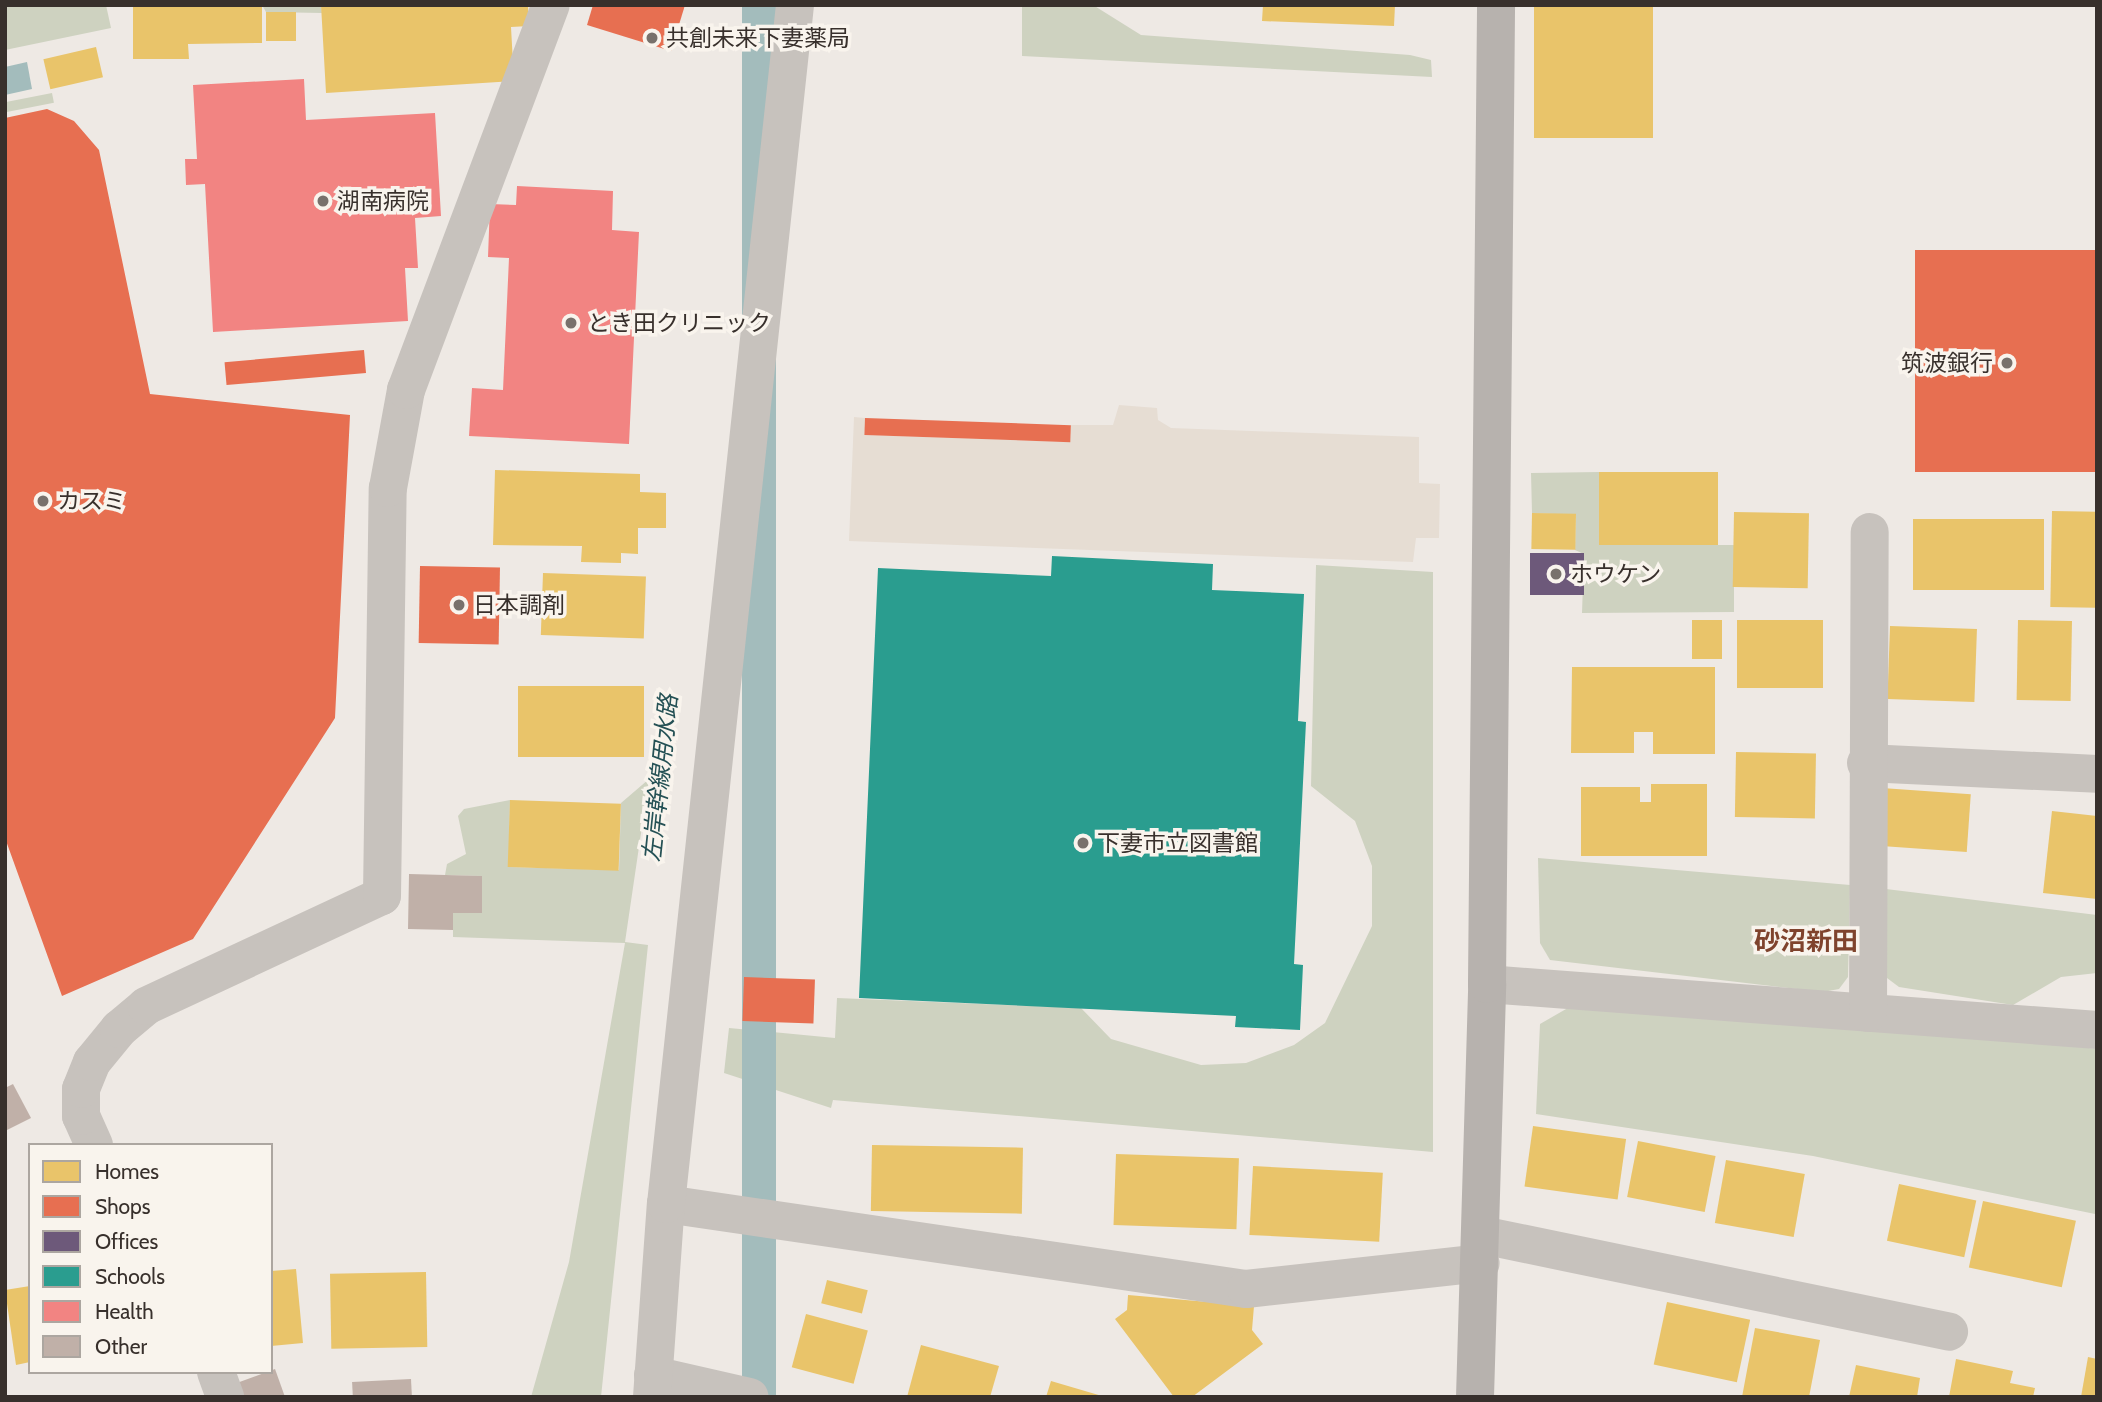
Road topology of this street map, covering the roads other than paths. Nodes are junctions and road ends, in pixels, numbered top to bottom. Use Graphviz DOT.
graph roads {
  1 [pos="551,5"];
  2 [pos="795,5"];
  3 [pos="1496,5"];
  4 [pos="1870,532"];
  5 [pos="1866,763"];
  6 [pos="2097,774"];
  7 [pos="1488,984"];
  8 [pos="1868,1013"];
  9 [pos="2097,1030"];
  10 [pos="92,1143"];
  11 [pos="666,1204"];
  12 [pos="1481,1249"];
  13 [pos="1950,1332"];
  14 [pos="217,1374"];
  15 [pos="652,1386"];
  16 [pos="225,1397"];
  17 [pos="750,1397"];
  18 [pos="1475,1397"];
  1 -- 10 [label="street"];
  2 -- 11 [label="street"];
  3 -- 7 [label="street"];
  4 -- 5 [label="street"];
  5 -- 6 [label="street"];
  5 -- 8 [label="street"];
  7 -- 8 [label="street"];
  7 -- 12 [label="street"];
  8 -- 9 [label="street"];
  11 -- 12 [label="street"];
  11 -- 15 [label="street"];
  12 -- 13 [label="street"];
  12 -- 18 [label="street"];
  14 -- 16 [label="street"];
  15 -- 17 [label="street"];
}
